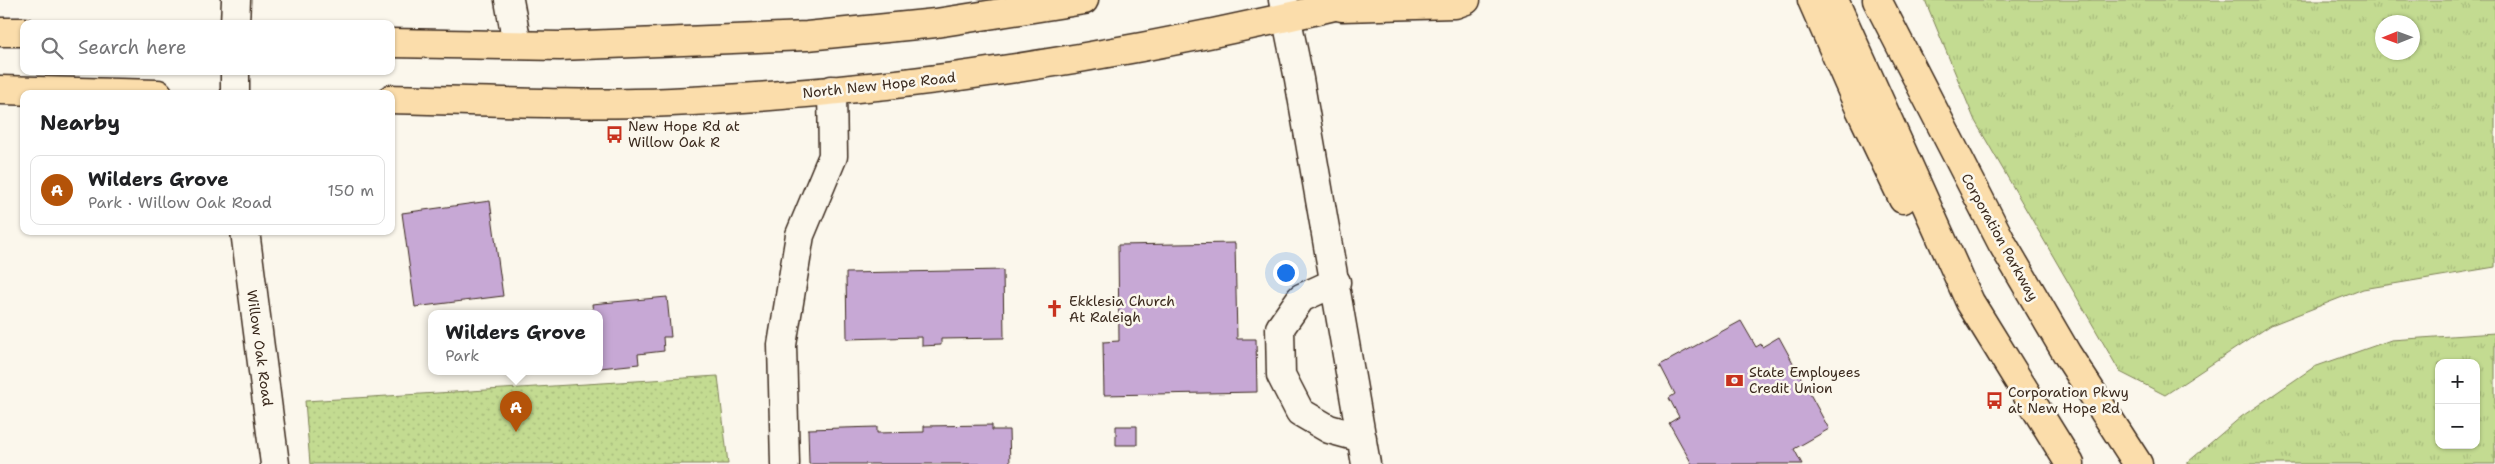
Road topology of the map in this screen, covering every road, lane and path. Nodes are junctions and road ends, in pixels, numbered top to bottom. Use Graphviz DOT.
graph roads {
  1 [pos="236,0"];
  2 [pos="509,0"];
  3 [pos="1084,0"];
  4 [pos="1360,0"];
  5 [pos="1466,0"];
  6 [pos="1812,0"];
  7 [pos="1834,0"];
  8 [pos="1877,0"];
  9 [pos="1328,8"];
  10 [pos="1284,9"];
  11 [pos="235,20"];
  12 [pos="0,32"];
  13 [pos="20,32"];
  14 [pos="395,43"];
  15 [pos="517,44"];
  16 [pos="235,75"];
  17 [pos="0,90"];
  18 [pos="234,90"];
  19 [pos="832,90"];
  20 [pos="20,91"];
  21 [pos="395,99"];
  22 [pos="245,235"];
  23 [pos="1336,282"];
  24 [pos="1970,302"];
  25 [pos="1364,451"];
  26 [pos="275,464"];
  27 [pos="785,464"];
  28 [pos="2070,464"];
  29 [pos="2138,464"];
  1 -- 11 [label="street"];
  2 -- 15 [label="street"];
  3 -- 15 [label="main road"];
  4 -- 9 [label="main road, North New Hope Road"];
  5 -- 9 [label="main road"];
  6 -- 24 [label="main road"];
  7 -- 24 [label="main road"];
  8 -- 29 [label="main road, Corporation Parkway"];
  9 -- 10 [label="main road, North New Hope Road"];
  10 -- 19 [label="main road, North New Hope Road"];
  10 -- 23 [label="street"];
  12 -- 13 [label="main road"];
  14 -- 15 [label="main road"];
  16 -- 18 [label="street"];
  17 -- 20 [label="main road"];
  19 -- 21 [label="main road, North New Hope Road"];
  19 -- 27 [label="street"];
  22 -- 26 [label="street, Willow Oak Road"];
  23 -- 25 [label="street"];
  23 -- 25 [label="street"];
  24 -- 28 [label="main road"];
}
